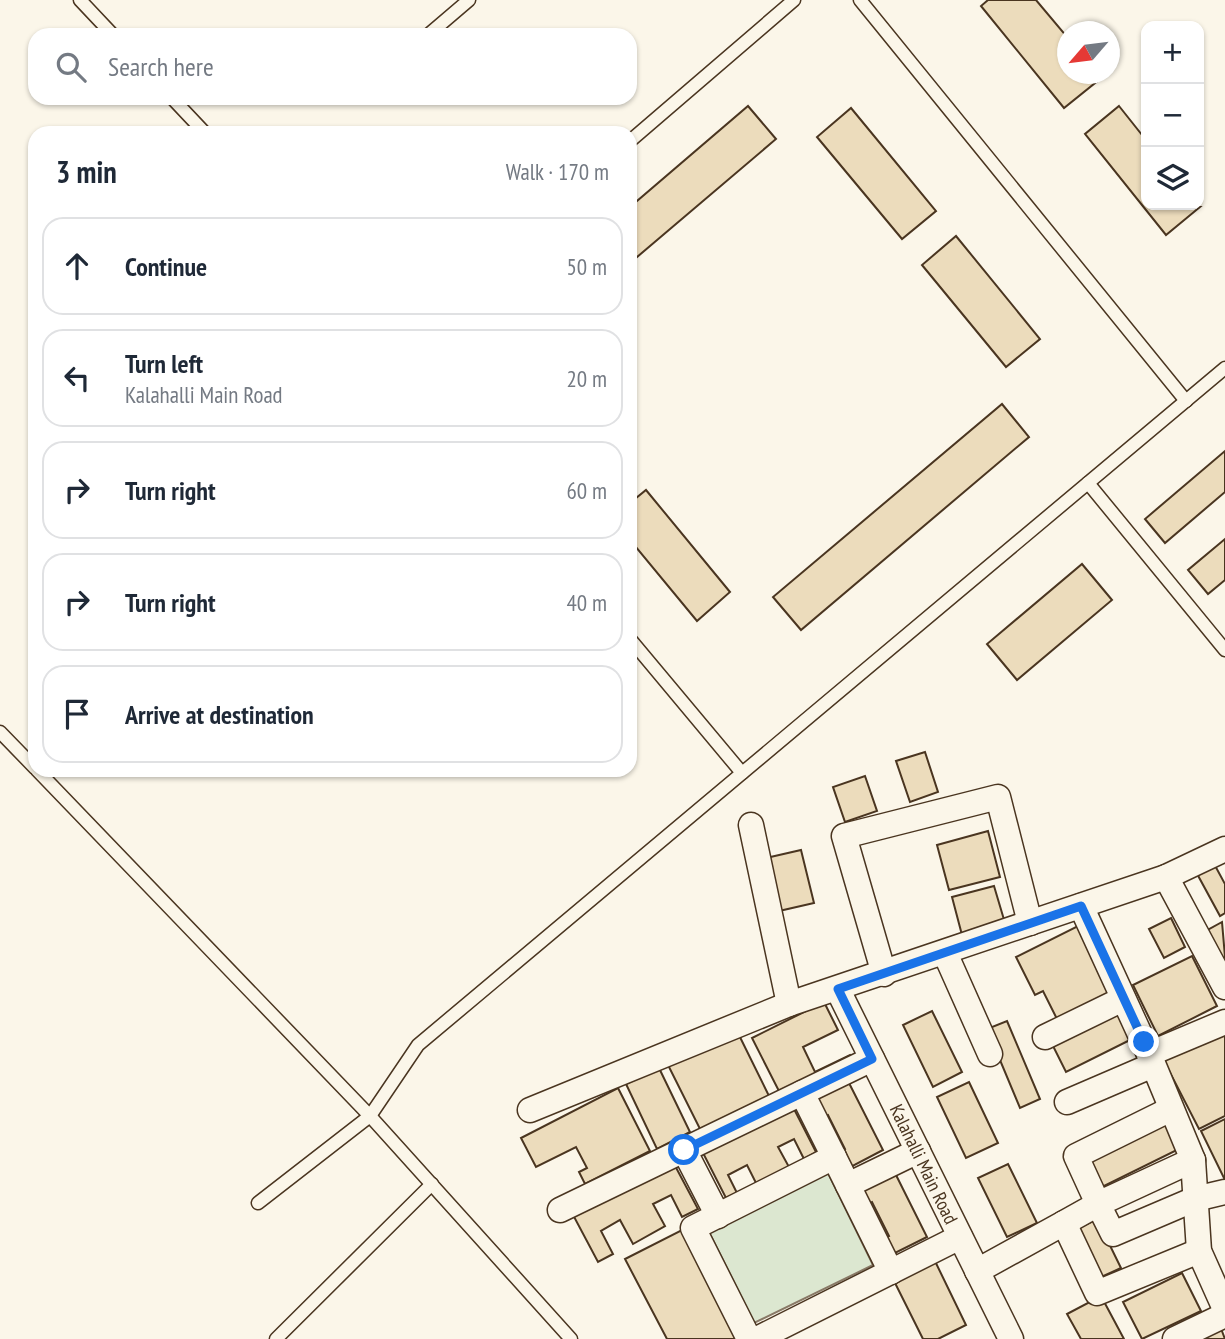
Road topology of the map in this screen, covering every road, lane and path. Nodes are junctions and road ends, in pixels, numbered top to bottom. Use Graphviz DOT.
graph roads {
  1 [pos="80,0"];
  2 [pos="469,0"];
  3 [pos="794,0"];
  4 [pos="860,0"];
  5 [pos="106,28"];
  6 [pos="436,28"];
  7 [pos="179,105"];
  8 [pos="199,126"];
  9 [pos="637,135"];
  10 [pos="1225,368"];
  11 [pos="1186,401"];
  12 [pos="1088,483"];
  13 [pos="637,647"];
  14 [pos="1225,650"];
  15 [pos="0,732"];
  16 [pos="28,761"];
  17 [pos="742,773"];
  18 [pos="44,777"];
  19 [pos="751,825"];
  20 [pos="1225,849"];
  21 [pos="1166,877"];
  22 [pos="1081,906"];
  23 [pos="1030,923"];
  24 [pos="945,953"];
  25 [pos="884,974"];
  26 [pos="1224,981"];
  27 [pos="838,989"];
  28 [pos="1123,999"];
  29 [pos="789,1004"];
  30 [pos="1225,1022"];
  31 [pos="1045,1037"];
  32 [pos="990,1054"];
  33 [pos="872,1059"];
  34 [pos="1151,1060"];
  35 [pos="802,1093"];
  36 [pos="1067,1101"];
  37 [pos="1171,1109"];
  38 [pos="530,1110"];
  39 [pos="370,1116"];
  40 [pos="684,1150"];
  41 [pos="918,1151"];
  42 [pos="834,1157"];
  43 [pos="1193,1160"];
  44 [pos="432,1184"];
  45 [pos="848,1185"];
  46 [pos="1225,1192"];
  47 [pos="1195,1199"];
  48 [pos="258,1203"];
  49 [pos="1098,1204"];
  50 [pos="560,1210"];
  51 [pos="718,1216"];
  52 [pos="1064,1223"];
  53 [pos="960,1237"];
  54 [pos="1199,1251"];
  55 [pos="977,1271"];
  56 [pos="891,1272"];
  57 [pos="1225,1309"];
  58 [pos="1225,1315"];
  59 [pos="806,1328"];
  60 [pos="276,1339"];
  61 [pos="571,1339"];
  62 [pos="749,1339"];
  63 [pos="757,1339"];
  64 [pos="1011,1339"];
  65 [pos="1175,1339"];
  1 -- 5 [label="lane"];
  2 -- 6 [label="lane"];
  3 -- 9 [label="lane"];
  4 -- 11 [label="lane"];
  7 -- 8 [label="lane"];
  10 -- 11 [label="lane"];
  11 -- 12 [label="lane"];
  12 -- 14 [label="lane"];
  12 -- 17 [label="lane"];
  13 -- 17 [label="lane"];
  15 -- 16 [label="lane"];
  17 -- 39 [label="lane"];
  18 -- 39 [label="lane"];
  19 -- 29 [label="street"];
  20 -- 21 [label="street"];
  21 -- 22 [label="street"];
  21 -- 26 [label="street"];
  22 -- 23 [label="street"];
  22 -- 28 [label="street"];
  23 -- 24 [label="street"];
  23 -- 25 [label="street"];
  24 -- 25 [label="street"];
  24 -- 32 [label="street"];
  25 -- 27 [label="street"];
  27 -- 29 [label="street"];
  27 -- 33 [label="street, Kalahalli Main Road"];
  28 -- 31 [label="street"];
  28 -- 34 [label="street"];
  29 -- 38 [label="street"];
  30 -- 34 [label="street"];
  33 -- 35 [label="street"];
  33 -- 41 [label="street, Kalahalli Main Road"];
  34 -- 36 [label="street"];
  34 -- 37 [label="street"];
  35 -- 40 [label="street"];
  35 -- 42 [label="street"];
  37 -- 43 [label="street"];
  37 -- 49 [label="street"];
  39 -- 44 [label="lane"];
  39 -- 48 [label="lane"];
  40 -- 50 [label="street"];
  40 -- 51 [label="street"];
  41 -- 45 [label="street"];
  41 -- 53 [label="street, Kalahalli Main Road"];
  42 -- 45 [label="street"];
  42 -- 51 [label="street"];
  43 -- 47 [label="street"];
  43 -- 49 [label="street"];
  44 -- 60 [label="lane"];
  44 -- 61 [label="lane"];
  45 -- 56 [label="street"];
  46 -- 47 [label="street"];
  47 -- 49 [label="street"];
  47 -- 54 [label="street"];
  49 -- 52 [label="street"];
  51 -- 62 [label="street"];
  52 -- 54 [label="street"];
  52 -- 55 [label="street"];
  53 -- 55 [label="street, Kalahalli Main Road"];
  53 -- 56 [label="street"];
  54 -- 57 [label="street"];
  55 -- 64 [label="street, Kalahalli Main Road"];
  56 -- 59 [label="street"];
  58 -- 65 [label="street"];
  59 -- 63 [label="street"];
}
